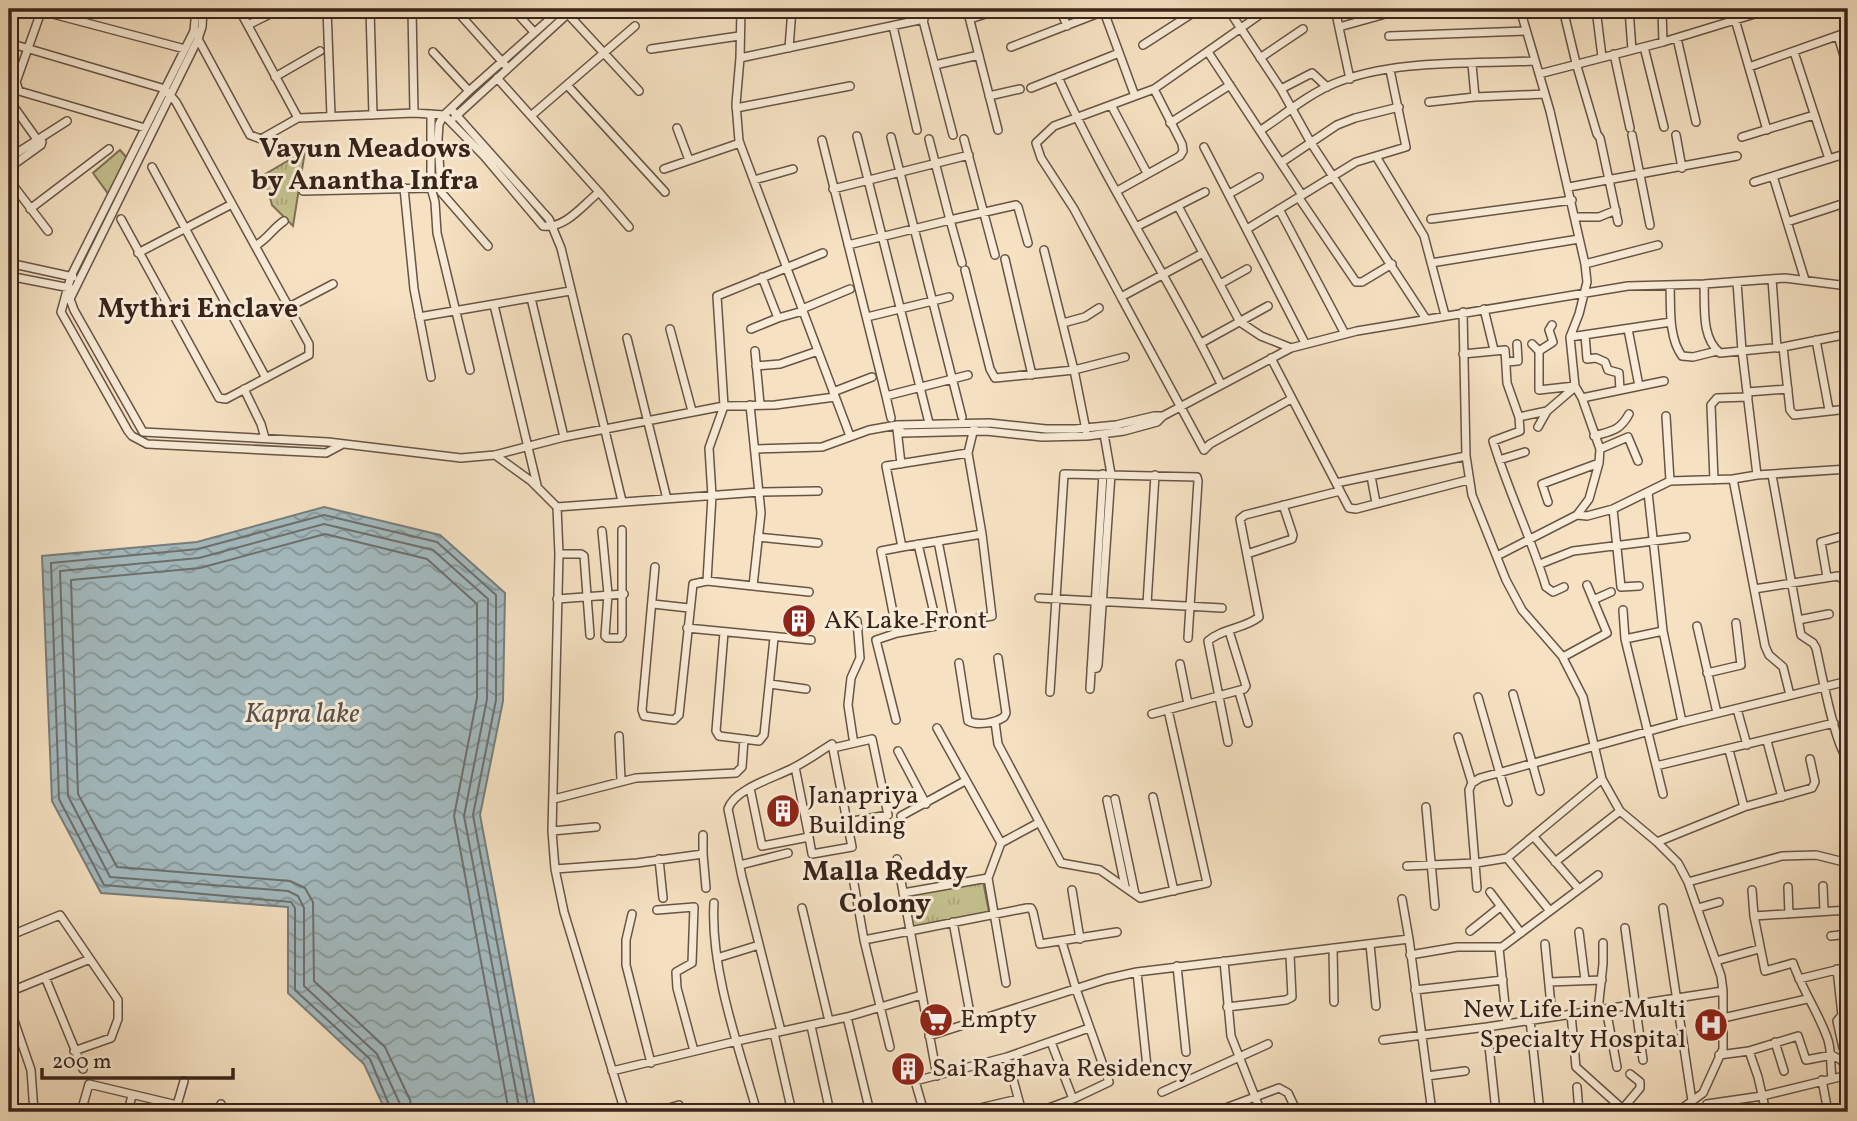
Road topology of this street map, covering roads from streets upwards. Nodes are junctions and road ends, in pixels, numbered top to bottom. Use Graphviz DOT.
graph roads {
  1 [pos="39,9"];
  2 [pos="196,9"];
  3 [pos="203,9"];
  4 [pos="239,9"];
  5 [pos="280,9"];
  6 [pos="327,9"];
  7 [pos="370,9"];
  8 [pos="412,9"];
  9 [pos="455,9"];
  10 [pos="513,9"];
  11 [pos="741,9"];
  12 [pos="792,9"];
  13 [pos="920,9"];
  14 [pos="967,9"];
  15 [pos="1001,9"];
  16 [pos="1060,9"];
  17 [pos="1199,9"];
  18 [pos="1227,9"];
  19 [pos="1269,9"];
  20 [pos="1335,9"];
  21 [pos="1520,9"];
  22 [pos="1563,9"];
  23 [pos="1596,9"];
  24 [pos="1629,9"];
  25 [pos="1662,9"];
  26 [pos="1732,9"];
  27 [pos="1771,9"];
  28 [pos="566,10"];
  29 [pos="1103,10"];
  30 [pos="1382,15"];
  31 [pos="923,19"];
  32 [pos="970,19"];
  33 [pos="1736,20"];
  34 [pos="248,25"];
  35 [pos="635,26"];
  36 [pos="893,26"];
  37 [pos="1067,26"];
  38 [pos="1339,27"];
  39 [pos="1241,28"];
  40 [pos="1303,29"];
  41 [pos="1526,31"];
  42 [pos="534,32"];
  43 [pos="1848,32"];
  44 [pos="739,36"];
  45 [pos="1389,36"];
  46 [pos="1838,36"];
  47 [pos="1677,38"];
  48 [pos="198,39"];
  49 [pos="1663,42"];
  50 [pos="9,43"];
  51 [pos="1143,46"];
  52 [pos="789,47"];
  53 [pos="1011,47"];
  54 [pos="1644,47"];
  55 [pos="28,49"];
  56 [pos="185,49"];
  57 [pos="651,49"];
  58 [pos="1632,50"];
  59 [pos="320,51"];
  60 [pos="433,52"];
  61 [pos="604,52"];
  62 [pos="1208,52"];
  63 [pos="1794,52"];
  64 [pos="1119,53"];
  65 [pos="1614,54"];
  66 [pos="979,55"];
  67 [pos="1602,57"];
  68 [pos="740,58"];
  69 [pos="1260,58"];
  70 [pos="1534,61"];
  71 [pos="1576,63"];
  72 [pos="1472,64"];
  73 [pos="505,65"];
  74 [pos="935,65"];
  75 [pos="1749,67"];
  76 [pos="1848,69"];
  77 [pos="1390,70"];
  78 [pos="1539,74"];
  79 [pos="275,77"];
  80 [pos="1058,77"];
  81 [pos="497,78"];
  82 [pos="1350,79"];
  83 [pos="567,85"];
  84 [pos="1230,85"];
  85 [pos="850,86"];
  86 [pos="1326,87"];
  87 [pos="1031,88"];
  88 [pos="1020,89"];
  89 [pos="1154,89"];
  90 [pos="1281,89"];
  91 [pos="469,91"];
  92 [pos="639,91"];
  93 [pos="168,92"];
  94 [pos="1545,94"];
  95 [pos="989,96"];
  96 [pos="1136,96"];
  97 [pos="1475,97"];
  98 [pos="9,100"];
  99 [pos="1429,102"];
  100 [pos="1111,105"];
  101 [pos="1399,107"];
  102 [pos="736,108"];
  103 [pos="1293,109"];
  104 [pos="454,112"];
  105 [pos="414,113"];
  106 [pos="431,114"];
  107 [pos="373,115"];
  108 [pos="532,115"];
  109 [pos="1814,115"];
  110 [pos="331,116"];
  111 [pos="298,118"];
  112 [pos="447,118"];
  113 [pos="1077,118"];
  114 [pos="67,121"];
  115 [pos="1696,122"];
  116 [pos="1170,123"];
  117 [pos="1664,127"];
  118 [pos="145,128"];
  119 [pos="677,128"];
  120 [pos="917,130"];
  121 [pos="998,130"];
  122 [pos="1261,130"];
  123 [pos="1767,130"];
  124 [pos="953,135"];
  125 [pos="1676,135"];
  126 [pos="857,136"];
  127 [pos="891,137"];
  128 [pos="1742,137"];
  129 [pos="929,139"];
  130 [pos="964,139"];
  131 [pos="822,140"];
  132 [pos="40,141"];
  133 [pos="740,143"];
  134 [pos="1311,143"];
  135 [pos="1203,147"];
  136 [pos="109,149"];
  137 [pos="1848,153"];
  138 [pos="969,155"];
  139 [pos="1737,156"];
  140 [pos="9,158"];
  141 [pos="1377,158"];
  142 [pos="1829,159"];
  143 [pos="689,160"];
  144 [pos="1282,162"];
  145 [pos="936,164"];
  146 [pos="152,167"];
  147 [pos="9,168"];
  148 [pos="1682,168"];
  149 [pos="664,169"];
  150 [pos="793,169"];
  151 [pos="900,172"];
  152 [pos="1147,173"];
  153 [pos="1333,176"];
  154 [pos="1639,176"];
  155 [pos="1773,176"];
  156 [pos="1259,177"];
  157 [pos="9,180"];
  158 [pos="754,180"];
  159 [pos="867,180"];
  160 [pos="1610,181"];
  161 [pos="1754,183"];
  162 [pos="1569,187"];
  163 [pos="404,188"];
  164 [pos="431,188"];
  165 [pos="834,189"];
  166 [pos="303,191"];
  167 [pos="1117,191"];
  168 [pos="599,192"];
  169 [pos="664,192"];
  170 [pos="1205,192"];
  171 [pos="1229,194"];
  172 [pos="1301,197"];
  173 [pos="1572,200"];
  174 [pos="1848,202"];
  175 [pos="232,204"];
  176 [pos="1178,206"];
  177 [pos="30,209"];
  178 [pos="1279,209"];
  179 [pos="1616,210"];
  180 [pos="984,212"];
  181 [pos="1575,216"];
  182 [pos="121,219"];
  183 [pos="1432,219"];
  184 [pos="950,220"];
  185 [pos="284,221"];
  186 [pos="1618,222"];
  187 [pos="1787,222"];
  188 [pos="1650,225"];
  189 [pos="553,227"];
  190 [pos="629,227"];
  191 [pos="1136,227"];
  192 [pos="184,229"];
  193 [pos="915,229"];
  194 [pos="1247,229"];
  195 [pos="48,231"];
  196 [pos="881,237"];
  197 [pos="1579,239"];
  198 [pos="1028,243"];
  199 [pos="848,245"];
  200 [pos="1658,245"];
  201 [pos="255,246"];
  202 [pos="488,246"];
  203 [pos="1044,250"];
  204 [pos="138,253"];
  205 [pos="823,253"];
  206 [pos="1203,253"];
  207 [pos="995,255"];
  208 [pos="1005,260"];
  209 [pos="9,263"];
  210 [pos="1432,263"];
  211 [pos="1391,264"];
  212 [pos="1585,264"];
  213 [pos="787,269"];
  214 [pos="1247,269"];
  215 [pos="1162,274"];
  216 [pos="9,276"];
  217 [pos="75,277"];
  218 [pos="762,277"];
  219 [pos="1772,279"];
  220 [pos="1805,280"];
  221 [pos="1737,282"];
  222 [pos="333,284"];
  223 [pos="1220,284"];
  224 [pos="1703,284"];
  225 [pos="1670,285"];
  226 [pos="1848,286"];
  227 [pos="70,288"];
  228 [pos="850,289"];
  229 [pos="569,291"];
  230 [pos="1583,294"];
  231 [pos="949,296"];
  232 [pos="1121,297"];
  233 [pos="531,298"];
  234 [pos="933,300"];
  235 [pos="494,305"];
  236 [pos="1268,306"];
  237 [pos="289,307"];
  238 [pos="1099,308"];
  239 [pos="900,309"];
  240 [pos="1484,309"];
  241 [pos="802,310"];
  242 [pos="456,312"];
  243 [pos="1463,312"];
  244 [pos="1445,315"];
  245 [pos="419,317"];
  246 [pos="867,317"];
  247 [pos="778,318"];
  248 [pos="1426,319"];
  249 [pos="1240,322"];
  250 [pos="1671,322"];
  251 [pos="1063,323"];
  252 [pos="1552,326"];
  253 [pos="670,329"];
  254 [pos="751,329"];
  255 [pos="1629,329"];
  256 [pos="1345,334"];
  257 [pos="1848,334"];
  258 [pos="1585,335"];
  259 [pos="1570,337"];
  260 [pos="627,338"];
  261 [pos="1816,340"];
  262 [pos="1202,343"];
  263 [pos="1305,343"];
  264 [pos="1517,344"];
  265 [pos="1532,344"];
  266 [pos="1291,348"];
  267 [pos="1780,348"];
  268 [pos="1494,350"];
  269 [pos="755,351"];
  270 [pos="818,351"];
  271 [pos="1539,351"];
  272 [pos="1717,351"];
  273 [pos="1742,351"];
  274 [pos="1463,354"];
  275 [pos="1125,357"];
  276 [pos="1271,358"];
  277 [pos="1506,362"];
  278 [pos="756,366"];
  279 [pos="470,370"];
  280 [pos="1074,370"];
  281 [pos="968,375"];
  282 [pos="1032,375"];
  283 [pos="430,377"];
  284 [pos="872,377"];
  285 [pos="266,378"];
  286 [pos="953,379"];
  287 [pos="1664,381"];
  288 [pos="1221,384"];
  289 [pos="1575,386"];
  290 [pos="1639,386"];
  291 [pos="920,387"];
  292 [pos="244,389"];
  293 [pos="1787,389"];
  294 [pos="1620,390"];
  295 [pos="834,394"];
  296 [pos="1748,394"];
  297 [pos="886,396"];
  298 [pos="1582,398"];
  299 [pos="1291,400"];
  300 [pos="760,404"];
  301 [pos="750,405"];
  302 [pos="724,406"];
  303 [pos="1182,406"];
  304 [pos="1848,409"];
  305 [pos="1829,410"];
  306 [pos="692,411"];
  307 [pos="1547,411"];
  308 [pos="1629,414"];
  309 [pos="962,416"];
  310 [pos="1163,416"];
  311 [pos="1665,416"];
  312 [pos="1519,417"];
  313 [pos="891,418"];
  314 [pos="648,421"];
  315 [pos="929,423"];
  316 [pos="897,425"];
  317 [pos="974,427"];
  318 [pos="1538,427"];
  319 [pos="605,431"];
  320 [pos="142,432"];
  321 [pos="1086,432"];
  322 [pos="1104,434"];
  323 [pos="850,436"];
  324 [pos="1594,436"];
  325 [pos="564,437"];
  326 [pos="265,438"];
  327 [pos="136,439"];
  328 [pos="341,444"];
  329 [pos="528,447"];
  330 [pos="755,449"];
  331 [pos="1600,449"];
  332 [pos="1525,452"];
  333 [pos="968,453"];
  334 [pos="495,455"];
  335 [pos="1466,456"];
  336 [pos="1499,460"];
  337 [pos="1638,461"];
  338 [pos="1599,463"];
  339 [pos="901,464"];
  340 [pos="1848,470"];
  341 [pos="1105,474"];
  342 [pos="1155,475"];
  343 [pos="1757,475"];
  344 [pos="1772,475"];
  345 [pos="1371,476"];
  346 [pos="1733,479"];
  347 [pos="1468,480"];
  348 [pos="1714,480"];
  349 [pos="1670,481"];
  350 [pos="1336,483"];
  351 [pos="537,486"];
  352 [pos="818,491"];
  353 [pos="1340,491"];
  354 [pos="759,492"];
  355 [pos="1648,492"];
  356 [pos="712,496"];
  357 [pos="667,499"];
  358 [pos="622,501"];
  359 [pos="1548,502"];
  360 [pos="1376,503"];
  361 [pos="1283,505"];
  362 [pos="557,507"];
  363 [pos="1613,509"];
  364 [pos="1577,515"];
  365 [pos="622,530"];
  366 [pos="603,531"];
  367 [pos="982,534"];
  368 [pos="1846,535"];
  369 [pos="758,537"];
  370 [pos="1531,537"];
  371 [pos="1686,537"];
  372 [pos="938,541"];
  373 [pos="1654,541"];
  374 [pos="818,544"];
  375 [pos="918,544"];
  376 [pos="1616,546"];
  377 [pos="902,547"];
  378 [pos="559,554"];
  379 [pos="1247,554"];
  380 [pos="1497,556"];
  381 [pos="1539,565"];
  382 [pos="655,567"];
  383 [pos="1827,577"];
  384 [pos="707,581"];
  385 [pos="1791,584"];
  386 [pos="1587,585"];
  387 [pos="753,586"];
  388 [pos="1639,586"];
  389 [pos="1564,587"];
  390 [pos="1754,590"];
  391 [pos="808,592"];
  392 [pos="1611,592"];
  393 [pos="608,594"];
  394 [pos="624,594"];
  395 [pos="1848,594"];
  396 [pos="588,595"];
  397 [pos="1039,597"];
  398 [pos="1055,598"];
  399 [pos="557,599"];
  400 [pos="1593,600"];
  401 [pos="1099,601"];
  402 [pos="653,604"];
  403 [pos="1147,604"];
  404 [pos="1191,607"];
  405 [pos="689,608"];
  406 [pos="1222,608"];
  407 [pos="1623,610"];
  408 [pos="1829,614"];
  409 [pos="1798,620"];
  410 [pos="857,621"];
  411 [pos="954,623"];
  412 [pos="1736,623"];
  413 [pos="937,626"];
  414 [pos="1697,626"];
  415 [pos="687,628"];
  416 [pos="1229,631"];
  417 [pos="1663,631"];
  418 [pos="724,632"];
  419 [pos="897,633"];
  420 [pos="590,635"];
  421 [pos="774,638"];
  422 [pos="1188,638"];
  423 [pos="1625,639"];
  424 [pos="811,640"];
  425 [pos="1561,655"];
  426 [pos="998,658"];
  427 [pos="959,663"];
  428 [pos="1180,664"];
  429 [pos="1707,673"];
  430 [pos="1848,681"];
  431 [pos="770,684"];
  432 [pos="1825,687"];
  433 [pos="806,689"];
  434 [pos="1090,689"];
  435 [pos="1050,692"];
  436 [pos="1240,692"];
  437 [pos="1513,694"];
  438 [pos="1790,695"];
  439 [pos="1220,697"];
  440 [pos="1478,697"];
  441 [pos="1188,704"];
  442 [pos="1737,709"];
  443 [pos="1168,710"];
  444 [pos="1717,713"];
  445 [pos="1152,714"];
  446 [pos="896,720"];
  447 [pos="995,722"];
  448 [pos="1682,722"];
  449 [pos="1248,723"];
  450 [pos="1834,723"];
  451 [pos="937,728"];
  452 [pos="1647,732"];
  453 [pos="620,736"];
  454 [pos="1458,737"];
  455 [pos="853,738"];
  456 [pos="744,739"];
  457 [pos="1767,740"];
  458 [pos="1228,743"];
  459 [pos="1747,745"];
  460 [pos="1595,747"];
  461 [pos="833,748"];
  462 [pos="1728,750"];
  463 [pos="898,751"];
  464 [pos="1810,759"];
  465 [pos="1848,761"];
  466 [pos="1533,764"];
  467 [pos="1656,766"];
  468 [pos="796,767"];
  469 [pos="1500,773"];
  470 [pos="1602,779"];
  471 [pos="965,781"];
  472 [pos="614,783"];
  473 [pos="1472,783"];
  474 [pos="750,788"];
  475 [pos="1540,791"];
  476 [pos="1663,794"];
  477 [pos="1153,797"];
  478 [pos="1782,797"];
  479 [pos="554,799"];
  480 [pos="1111,799"];
  481 [pos="1508,802"];
  482 [pos="926,804"];
  483 [pos="1426,807"];
  484 [pos="1744,807"];
  485 [pos="1620,811"];
  486 [pos="901,816"];
  487 [pos="1115,820"];
  488 [pos="847,822"];
  489 [pos="1038,823"];
  490 [pos="596,827"];
  491 [pos="552,831"];
  492 [pos="703,835"];
  493 [pos="809,837"];
  494 [pos="1534,837"];
  495 [pos="1001,844"];
  496 [pos="1659,844"];
  497 [pos="788,853"];
  498 [pos="703,854"];
  499 [pos="1507,858"];
  500 [pos="659,859"];
  501 [pos="897,859"];
  502 [pos="1555,862"];
  503 [pos="1476,863"];
  504 [pos="1848,863"];
  505 [pos="740,865"];
  506 [pos="1432,865"];
  507 [pos="1407,866"];
  508 [pos="555,869"];
  509 [pos="852,872"];
  510 [pos="1598,875"];
  511 [pos="989,876"];
  512 [pos="1688,882"];
  513 [pos="1823,886"];
  514 [pos="1125,887"];
  515 [pos="1788,887"];
  516 [pos="706,888"];
  517 [pos="1477,888"];
  518 [pos="1579,889"];
  519 [pos="1072,890"];
  520 [pos="1752,890"];
  521 [pos="1174,891"];
  522 [pos="1490,892"];
  523 [pos="903,893"];
  524 [pos="1135,895"];
  525 [pos="663,898"];
  526 [pos="1402,899"];
  527 [pos="1719,902"];
  528 [pos="714,903"];
  529 [pos="1434,906"];
  530 [pos="1500,907"];
  531 [pos="802,908"];
  532 [pos="1664,908"];
  533 [pos="1698,908"];
  534 [pos="657,910"];
  535 [pos="1848,910"];
  536 [pos="1550,911"];
  537 [pos="1824,911"];
  538 [pos="632,914"];
  539 [pos="1789,914"];
  540 [pos="993,915"];
  541 [pos="1754,916"];
  542 [pos="953,922"];
  543 [pos="1625,928"];
  544 [pos="910,930"];
  545 [pos="1470,931"];
  546 [pos="1117,932"];
  547 [pos="1579,932"];
  548 [pos="1521,933"];
  549 [pos="1848,934"];
  550 [pos="9,936"];
  551 [pos="1831,936"];
  552 [pos="1080,939"];
  553 [pos="1409,939"];
  554 [pos="864,940"];
  555 [pos="1062,942"];
  556 [pos="1603,943"];
  557 [pos="1370,944"];
  558 [pos="1545,944"];
  559 [pos="759,945"];
  560 [pos="1502,946"];
  561 [pos="1333,948"];
  562 [pos="1759,949"];
  563 [pos="1290,954"];
  564 [pos="1410,955"];
  565 [pos="717,958"];
  566 [pos="90,959"];
  567 [pos="1224,961"];
  568 [pos="1716,961"];
  569 [pos="1177,966"];
  570 [pos="1137,972"];
  571 [pos="45,977"];
  572 [pos="1798,979"];
  573 [pos="1503,980"];
  574 [pos="1586,980"];
  575 [pos="1602,980"];
  576 [pos="1549,982"];
  577 [pos="1006,983"];
  578 [pos="1076,989"];
  579 [pos="1415,990"];
  580 [pos="1723,991"];
  581 [pos="9,992"];
  582 [pos="920,995"];
  583 [pos="1675,998"];
  584 [pos="1807,999"];
  585 [pos="1334,1002"];
  586 [pos="1636,1003"];
  587 [pos="1845,1003"];
  588 [pos="9,1006"];
  589 [pos="1376,1006"];
  590 [pos="1227,1007"];
  591 [pos="879,1009"];
  592 [pos="1602,1010"];
  593 [pos="1571,1014"];
  594 [pos="1552,1016"];
  595 [pos="847,1017"];
  596 [pos="1724,1018"];
  597 [pos="1530,1020"];
  598 [pos="829,1021"];
  599 [pos="972,1024"];
  600 [pos="1507,1024"];
  601 [pos="811,1026"];
  602 [pos="1486,1027"];
  603 [pos="1089,1028"];
  604 [pos="777,1032"];
  605 [pos="1421,1035"];
  606 [pos="929,1036"];
  607 [pos="1383,1040"];
  608 [pos="737,1041"];
  609 [pos="1051,1042"];
  610 [pos="1775,1042"];
  611 [pos="1268,1044"];
  612 [pos="890,1047"];
  613 [pos="1843,1048"];
  614 [pos="74,1051"];
  615 [pos="694,1051"];
  616 [pos="1749,1051"];
  617 [pos="1186,1052"];
  618 [pos="1719,1055"];
  619 [pos="1832,1055"];
  620 [pos="1007,1058"];
  621 [pos="1238,1058"];
  622 [pos="1643,1060"];
  623 [pos="651,1063"];
  624 [pos="1617,1067"];
  625 [pos="1146,1068"];
  626 [pos="83,1069"];
  627 [pos="1848,1069"];
  628 [pos="1465,1071"];
  629 [pos="1784,1071"];
  630 [pos="612,1072"];
  631 [pos="1630,1074"];
  632 [pos="1848,1075"];
  633 [pos="937,1076"];
  634 [pos="1427,1076"];
  635 [pos="1832,1078"];
  636 [pos="1822,1080"];
  637 [pos="184,1082"];
  638 [pos="1577,1087"];
  639 [pos="1162,1091"];
  640 [pos="1703,1093"];
  641 [pos="132,1095"];
  642 [pos="1255,1096"];
  643 [pos="1762,1096"];
  644 [pos="1018,1098"];
  645 [pos="1073,1099"];
  646 [pos="221,1104"];
  647 [pos="679,1105"];
  648 [pos="1689,1106"];
  649 [pos="1708,1108"];
  650 [pos="176,1109"];
  651 [pos="924,1109"];
  652 [pos="1623,1111"];
  653 [pos="34,1112"];
  654 [pos="81,1112"];
  655 [pos="128,1112"];
  656 [pos="218,1112"];
  657 [pos="625,1112"];
  658 [pos="656,1112"];
  659 [pos="757,1112"];
  660 [pos="792,1112"];
  661 [pos="830,1112"];
  662 [pos="870,1112"];
  663 [pos="899,1112"];
  664 [pos="963,1112"];
  665 [pos="1022,1112"];
  666 [pos="1038,1112"];
  667 [pos="1215,1112"];
  668 [pos="1261,1112"];
  669 [pos="1297,1112"];
  670 [pos="1432,1112"];
  671 [pos="1496,1112"];
  672 [pos="1540,1112"];
  673 [pos="1579,1112"];
  674 [pos="1677,1112"];
  675 [pos="1766,1112"];
  676 [pos="1828,1112"];
  1 -- 55 [label="street"];
  1 -- 56 [label="street"];
  2 -- 56 [label="street"];
  3 -- 48 [label="street"];
  4 -- 34 [label="street"];
  5 -- 34 [label="street"];
  6 -- 110 [label="street"];
  7 -- 107 [label="street"];
  8 -- 105 [label="street"];
  9 -- 73 [label="street"];
  10 -- 42 [label="street"];
  11 -- 44 [label="street"];
  12 -- 52 [label="street"];
  13 -- 31 [label="street"];
  14 -- 32 [label="street"];
  15 -- 32 [label="street"];
  16 -- 37 [label="street"];
  17 -- 51 [label="street"];
  18 -- 39 [label="street"];
  19 -- 39 [label="street"];
  20 -- 38 [label="street"];
  21 -- 41 [label="street"];
  22 -- 71 [label="street"];
  23 -- 67 [label="street"];
  24 -- 58 [label="street"];
  25 -- 49 [label="street"];
  26 -- 33 [label="street"];
  27 -- 33 [label="street"];
  28 -- 42 [label="street"];
  28 -- 61 [label="street"];
  28 -- 73 [label="street"];
  29 -- 37 [label="street"];
  29 -- 64 [label="street"];
  30 -- 38 [label="street"];
  31 -- 36 [label="street"];
  31 -- 74 [label="street"];
  32 -- 66 [label="street"];
  33 -- 47 [label="street"];
  33 -- 75 [label="street"];
  34 -- 79 [label="street"];
  35 -- 61 [label="street"];
  36 -- 52 [label="street"];
  36 -- 120 [label="street"];
  37 -- 53 [label="street"];
  38 -- 82 [label="street"];
  39 -- 62 [label="street"];
  39 -- 69 [label="street"];
  40 -- 69 [label="street"];
  41 -- 45 [label="street"];
  41 -- 70 [label="street"];
  42 -- 73 [label="street"];
  43 -- 46 [label="street"];
  44 -- 57 [label="street"];
  44 -- 68 [label="street"];
  46 -- 63 [label="street"];
  46 -- 76 [label="street"];
  47 -- 49 [label="street"];
  47 -- 115 [label="street"];
  48 -- 93 [label="street"];
  48 -- 111 [label="street"];
  49 -- 54 [label="street"];
  50 -- 55 [label="street"];
  52 -- 68 [label="street"];
  54 -- 58 [label="street"];
  54 -- 117 [label="street"];
  55 -- 93 [label="street"];
  55 -- 118 [label="street"];
  56 -- 93 [label="street"];
  58 -- 65 [label="street"];
  59 -- 79 [label="street"];
  60 -- 91 [label="street"];
  61 -- 83 [label="street"];
  61 -- 92 [label="street"];
  62 -- 84 [label="street"];
  62 -- 89 [label="street"];
  63 -- 75 [label="street"];
  63 -- 109 [label="street"];
  64 -- 80 [label="street"];
  64 -- 96 [label="street"];
  65 -- 67 [label="street"];
  65 -- 154 [label="street"];
  66 -- 74 [label="street"];
  66 -- 95 [label="street"];
  67 -- 71 [label="street"];
  68 -- 102 [label="street"];
  69 -- 90 [label="street"];
  70 -- 72 [label="street"];
  70 -- 78 [label="street"];
  71 -- 78 [label="street"];
  71 -- 160 [label="street"];
  72 -- 77 [label="street"];
  72 -- 97 [label="street"];
  73 -- 81 [label="street"];
  73 -- 91 [label="street"];
  74 -- 124 [label="street"];
  75 -- 123 [label="street"];
  77 -- 82 [label="street"];
  77 -- 101 [label="street"];
  78 -- 94 [label="street"];
  79 -- 111 [label="street"];
  80 -- 87 [label="street"];
  80 -- 113 [label="street"];
  81 -- 104 [label="street"];
  81 -- 108 [label="street"];
  82 -- 86 [label="street"];
  83 -- 108 [label="street"];
  83 -- 169 [label="street"];
  84 -- 116 [label="street"];
  84 -- 122 [label="street"];
  85 -- 102 [label="street"];
  86 -- 90 [label="street"];
  86 -- 103 [label="street"];
  88 -- 95 [label="street"];
  89 -- 96 [label="street"];
  89 -- 116 [label="street"];
  90 -- 103 [label="street"];
  91 -- 104 [label="street"];
  93 -- 118 [label="street"];
  93 -- 175 [label="street"];
  93 -- 217 [label="street"];
  94 -- 97 [label="street"];
  94 -- 162 [label="street"];
  95 -- 121 [label="street"];
  96 -- 100 [label="street"];
  97 -- 99 [label="street"];
  98 -- 132 [label="street"];
  100 -- 113 [label="street"];
  100 -- 152 [label="street"];
  101 -- 134 [label="street"];
  101 -- 141 [label="street"];
  102 -- 133 [label="street"];
  103 -- 122 [label="street"];
  103 -- 134 [label="street"];
  104 -- 112 [label="street"];
  104 -- 189 [label="street"];
  105 -- 106 [label="street"];
  105 -- 107 [label="street"];
  106 -- 112 [label="street"];
  106 -- 164 [label="street"];
  107 -- 110 [label="street"];
  108 -- 168 [label="street"];
  109 -- 123 [label="street"];
  109 -- 142 [label="street"];
  110 -- 111 [label="street"];
  112 -- 189 [label="street"];
  112 -- 202 [label="street"];
  113 -- 167 [label="street"];
  113 -- 232 [label="street"];
  114 -- 132 [label="street"];
  116 -- 152 [label="street"];
  118 -- 217 [label="street"];
  119 -- 143 [label="street"];
  122 -- 144 [label="street"];
  123 -- 128 [label="street"];
  125 -- 148 [label="street"];
  126 -- 159 [label="street"];
  127 -- 151 [label="street"];
  129 -- 145 [label="street"];
  130 -- 138 [label="street"];
  131 -- 165 [label="street"];
  132 -- 140 [label="street"];
  132 -- 147 [label="street"];
  133 -- 143 [label="street"];
  133 -- 158 [label="street"];
  134 -- 144 [label="street"];
  134 -- 153 [label="street"];
  135 -- 171 [label="street"];
  136 -- 177 [label="street"];
  137 -- 142 [label="street"];
  138 -- 145 [label="street"];
  138 -- 180 [label="street"];
  139 -- 148 [label="street"];
  141 -- 153 [label="street"];
  141 -- 210 [label="street"];
  142 -- 155 [label="street"];
  143 -- 149 [label="street"];
  144 -- 172 [label="street"];
  145 -- 151 [label="street"];
  145 -- 184 [label="street"];
  146 -- 192 [label="street"];
  148 -- 154 [label="street"];
  150 -- 158 [label="street"];
  151 -- 159 [label="street"];
  151 -- 193 [label="street"];
  152 -- 167 [label="street"];
  153 -- 172 [label="street"];
  153 -- 211 [label="street"];
  154 -- 160 [label="street"];
  154 -- 188 [label="street"];
  155 -- 161 [label="street"];
  155 -- 187 [label="street"];
  156 -- 171 [label="street"];
  157 -- 177 [label="street"];
  158 -- 213 [label="street"];
  159 -- 165 [label="street"];
  159 -- 196 [label="street"];
  160 -- 162 [label="street"];
  160 -- 179 [label="street"];
  162 -- 173 [label="street"];
  163 -- 164 [label="street"];
  163 -- 166 [label="street"];
  163 -- 245 [label="street"];
  164 -- 242 [label="street"];
  165 -- 199 [label="street"];
  167 -- 191 [label="street"];
  168 -- 189 [label="street"];
  168 -- 190 [label="street"];
  170 -- 176 [label="street"];
  171 -- 194 [label="street"];
  172 -- 178 [label="street"];
  172 -- 211 [label="street"];
  173 -- 181 [label="street"];
  173 -- 183 [label="street"];
  174 -- 187 [label="street"];
  175 -- 192 [label="street"];
  175 -- 201 [label="street"];
  176 -- 191 [label="street"];
  176 -- 206 [label="street"];
  177 -- 195 [label="street"];
  178 -- 194 [label="street"];
  178 -- 256 [label="street"];
  179 -- 181 [label="street"];
  179 -- 186 [label="street"];
  180 -- 184 [label="street"];
  180 -- 198 [label="street"];
  180 -- 207 [label="street"];
  181 -- 197 [label="street"];
  182 -- 204 [label="street"];
  184 -- 193 [label="street"];
  184 -- 282 [label="street"];
  185 -- 201 [label="street"];
  187 -- 220 [label="street"];
  189 -- 229 [label="street"];
  191 -- 215 [label="street"];
  192 -- 204 [label="street"];
  192 -- 285 [label="street"];
  193 -- 196 [label="street"];
  193 -- 234 [label="street"];
  194 -- 263 [label="street"];
  196 -- 199 [label="street"];
  196 -- 239 [label="street"];
  197 -- 210 [label="street"];
  197 -- 212 [label="street"];
  199 -- 246 [label="street"];
  200 -- 212 [label="street"];
  201 -- 237 [label="street"];
  203 -- 251 [label="street"];
  204 -- 292 [label="street"];
  205 -- 213 [label="street"];
  206 -- 215 [label="street"];
  206 -- 223 [label="street"];
  208 -- 282 [label="street"];
  209 -- 217 [label="street"];
  210 -- 244 [label="street"];
  211 -- 248 [label="street"];
  212 -- 230 [label="street"];
  213 -- 218 [label="street"];
  213 -- 241 [label="street"];
  214 -- 223 [label="street"];
  215 -- 232 [label="street"];
  215 -- 262 [label="street"];
  216 -- 227 [label="street"];
  217 -- 227 [label="street"];
  218 -- 247 [label="street"];
  218 -- 302 [label="street"];
  219 -- 220 [label="street"];
  219 -- 221 [label="street"];
  219 -- 267 [label="street"];
  220 -- 226 [label="street"];
  221 -- 224 [label="street"];
  221 -- 273 [label="street"];
  222 -- 237 [label="street"];
  223 -- 249 [label="street"];
  224 -- 225 [label="street"];
  224 -- 272 [label="street"];
  225 -- 230 [label="street"];
  225 -- 250 [label="street"];
  227 -- 320 [label="street"];
  227 -- 327 [label="street"];
  228 -- 241 [label="street"];
  229 -- 233 [label="street"];
  229 -- 319 [label="street"];
  230 -- 240 [label="street"];
  230 -- 259 [label="street"];
  231 -- 234 [label="street"];
  232 -- 303 [label="street"];
  233 -- 235 [label="street"];
  233 -- 325 [label="street"];
  234 -- 239 [label="street"];
  234 -- 286 [label="street"];
  235 -- 242 [label="street"];
  235 -- 329 [label="street"];
  236 -- 249 [label="street"];
  237 -- 285 [label="street"];
  238 -- 251 [label="street"];
  239 -- 246 [label="street"];
  239 -- 291 [label="street"];
  240 -- 243 [label="street"];
  240 -- 268 [label="street"];
  241 -- 247 [label="street"];
  241 -- 270 [label="street"];
  242 -- 245 [label="street"];
  242 -- 279 [label="street"];
  243 -- 244 [label="street"];
  243 -- 274 [label="street"];
  244 -- 248 [label="street"];
  245 -- 283 [label="street"];
  246 -- 297 [label="street"];
  247 -- 254 [label="street"];
  248 -- 256 [label="street"];
  249 -- 262 [label="street"];
  249 -- 266 [label="street"];
  250 -- 255 [label="street"];
  250 -- 272 [label="street"];
  251 -- 280 [label="street"];
  252 -- 271 [label="street"];
  253 -- 306 [label="street"];
  255 -- 258 [label="street"];
  255 -- 290 [label="street"];
  256 -- 263 [label="street"];
  257 -- 261 [label="street"];
  258 -- 259 [label="street"];
  258 -- 294 [label="street"];
  259 -- 289 [label="street"];
  260 -- 314 [label="street"];
  261 -- 267 [label="street"];
  261 -- 305 [label="street"];
  262 -- 288 [label="street"];
  263 -- 266 [label="street"];
  264 -- 277 [label="street"];
  265 -- 271 [label="street"];
  266 -- 276 [label="street"];
  267 -- 273 [label="street"];
  267 -- 293 [label="street"];
  268 -- 274 [label="street"];
  268 -- 277 [label="street"];
  269 -- 278 [label="street"];
  270 -- 278 [label="street"];
  270 -- 295 [label="street"];
  271 -- 289 [label="street"];
  272 -- 273 [label="street"];
  273 -- 296 [label="street"];
  274 -- 335 [label="street"];
  275 -- 280 [label="street"];
  276 -- 288 [label="street"];
  276 -- 299 [label="street"];
  277 -- 312 [label="street"];
  278 -- 300 [label="street"];
  280 -- 282 [label="street"];
  280 -- 321 [label="street"];
  281 -- 286 [label="street"];
  284 -- 295 [label="street"];
  285 -- 292 [label="street"];
  286 -- 291 [label="street"];
  286 -- 309 [label="street"];
  287 -- 290 [label="street"];
  288 -- 303 [label="street"];
  289 -- 298 [label="street"];
  289 -- 307 [label="street"];
  290 -- 294 [label="street"];
  291 -- 297 [label="street"];
  291 -- 315 [label="street"];
  292 -- 326 [label="street"];
  293 -- 296 [label="street"];
  293 -- 305 [label="street"];
  294 -- 298 [label="street"];
  295 -- 300 [label="street"];
  295 -- 323 [label="street"];
  296 -- 343 [label="street"];
  296 -- 348 [label="street"];
  297 -- 313 [label="street"];
  298 -- 324 [label="street"];
  299 -- 303 [label="street"];
  299 -- 350 [label="street"];
  300 -- 301 [label="street"];
  301 -- 302 [label="street"];
  301 -- 330 [label="street"];
  302 -- 306 [label="street"];
  302 -- 356 [label="street"];
  303 -- 310 [label="street"];
  304 -- 305 [label="street"];
  306 -- 314 [label="street"];
  307 -- 312 [label="street"];
  307 -- 318 [label="street"];
  308 -- 324 [label="street"];
  310 -- 321 [label="street"];
  310 -- 322 [label="street"];
  311 -- 349 [label="street"];
  312 -- 336 [label="street"];
  314 -- 319 [label="street"];
  314 -- 357 [label="street"];
  315 -- 316 [label="street"];
  315 -- 317 [label="street"];
  316 -- 317 [label="street"];
  316 -- 323 [label="street"];
  316 -- 339 [label="street"];
  317 -- 321 [label="street"];
  317 -- 333 [label="street"];
  319 -- 325 [label="street"];
  319 -- 358 [label="street"];
  320 -- 326 [label="street"];
  320 -- 327 [label="street"];
  321 -- 322 [label="street"];
  322 -- 341 [label="street"];
  323 -- 330 [label="street"];
  324 -- 331 [label="street"];
  325 -- 329 [label="street"];
  326 -- 328 [label="street"];
  327 -- 328 [label="street"];
  328 -- 334 [label="street"];
  329 -- 334 [label="street"];
  329 -- 351 [label="street"];
  330 -- 354 [label="street"];
  331 -- 337 [label="street"];
  331 -- 338 [label="street"];
  332 -- 336 [label="street"];
  333 -- 339 [label="street"];
  333 -- 367 [label="street"];
  334 -- 351 [label="street"];
  335 -- 345 [label="street"];
  335 -- 347 [label="street"];
  336 -- 370 [label="street"];
  338 -- 359 [label="street"];
  338 -- 364 [label="street"];
  339 -- 377 [label="street"];
  340 -- 344 [label="street"];
  341 -- 342 [label="street"];
  341 -- 398 [label="street"];
  341 -- 401 [label="street"];
  342 -- 403 [label="street"];
  342 -- 404 [label="street"];
  343 -- 344 [label="street"];
  343 -- 346 [label="street"];
  344 -- 385 [label="street"];
  345 -- 350 [label="street"];
  345 -- 360 [label="street"];
  346 -- 348 [label="street"];
  346 -- 390 [label="street"];
  347 -- 360 [label="street"];
  347 -- 380 [label="street"];
  348 -- 349 [label="street"];
  349 -- 355 [label="street"];
  350 -- 353 [label="street"];
  351 -- 362 [label="street"];
  352 -- 354 [label="street"];
  353 -- 360 [label="street"];
  353 -- 361 [label="street"];
  354 -- 356 [label="street"];
  354 -- 369 [label="street"];
  355 -- 363 [label="street"];
  355 -- 373 [label="street"];
  356 -- 357 [label="street"];
  356 -- 384 [label="street"];
  357 -- 358 [label="street"];
  358 -- 362 [label="street"];
  361 -- 379 [label="street"];
  361 -- 379 [label="street"];
  362 -- 378 [label="street"];
  363 -- 364 [label="street"];
  363 -- 376 [label="street"];
  364 -- 370 [label="street"];
  365 -- 394 [label="street"];
  366 -- 393 [label="street"];
  367 -- 372 [label="street"];
  367 -- 411 [label="street"];
  368 -- 383 [label="street"];
  369 -- 374 [label="street"];
  369 -- 387 [label="street"];
  370 -- 380 [label="street"];
  370 -- 381 [label="street"];
  371 -- 373 [label="street"];
  372 -- 375 [label="street"];
  372 -- 411 [label="street"];
  373 -- 376 [label="street"];
  373 -- 417 [label="street"];
  375 -- 377 [label="street"];
  375 -- 413 [label="street"];
  376 -- 381 [label="street"];
  376 -- 388 [label="street"];
  377 -- 419 [label="street"];
  378 -- 396 [label="street"];
  378 -- 399 [label="street"];
  379 -- 416 [label="street"];
  380 -- 425 [label="street"];
  381 -- 389 [label="street"];
  382 -- 402 [label="street"];
  383 -- 385 [label="street"];
  383 -- 395 [label="street"];
  384 -- 387 [label="street"];
  384 -- 405 [label="street"];
  385 -- 390 [label="street"];
  385 -- 409 [label="street"];
  386 -- 400 [label="street"];
  387 -- 391 [label="street"];
  390 -- 438 [label="street"];
  392 -- 400 [label="street"];
  393 -- 394 [label="street"];
  393 -- 394 [label="street"];
  393 -- 396 [label="street"];
  396 -- 399 [label="street"];
  396 -- 420 [label="street"];
  397 -- 398 [label="street"];
  398 -- 401 [label="street"];
  398 -- 435 [label="street"];
  399 -- 479 [label="street"];
  400 -- 425 [label="street"];
  401 -- 403 [label="street"];
  401 -- 434 [label="street"];
  402 -- 405 [label="street"];
  402 -- 415 [label="street"];
  403 -- 404 [label="street"];
  404 -- 406 [label="street"];
  404 -- 422 [label="street"];
  405 -- 415 [label="street"];
  407 -- 423 [label="street"];
  408 -- 409 [label="street"];
  409 -- 432 [label="street"];
  410 -- 455 [label="street"];
  411 -- 413 [label="street"];
  412 -- 429 [label="street"];
  413 -- 419 [label="street"];
  414 -- 429 [label="street"];
  415 -- 418 [label="street"];
  416 -- 436 [label="street"];
  416 -- 439 [label="street"];
  417 -- 423 [label="street"];
  417 -- 448 [label="street"];
  418 -- 421 [label="street"];
  418 -- 456 [label="street"];
  419 -- 446 [label="street"];
  421 -- 424 [label="street"];
  421 -- 431 [label="street"];
  423 -- 452 [label="street"];
  425 -- 460 [label="street"];
  426 -- 447 [label="street"];
  427 -- 447 [label="street"];
  428 -- 441 [label="street"];
  429 -- 444 [label="street"];
  430 -- 432 [label="street"];
  431 -- 433 [label="street"];
  431 -- 456 [label="street"];
  432 -- 438 [label="street"];
  432 -- 450 [label="street"];
  436 -- 439 [label="street"];
  436 -- 449 [label="street"];
  437 -- 466 [label="street"];
  438 -- 442 [label="street"];
  439 -- 441 [label="street"];
  439 -- 458 [label="street"];
  440 -- 469 [label="street"];
  441 -- 443 [label="street"];
  442 -- 444 [label="street"];
  442 -- 459 [label="street"];
  443 -- 445 [label="street"];
  443 -- 521 [label="street"];
  444 -- 448 [label="street"];
  447 -- 489 [label="street"];
  448 -- 452 [label="street"];
  450 -- 457 [label="street"];
  450 -- 465 [label="street"];
  451 -- 471 [label="street"];
  452 -- 460 [label="street"];
  452 -- 467 [label="street"];
  453 -- 472 [label="street"];
  454 -- 473 [label="street"];
  456 -- 472 [label="street"];
  457 -- 459 [label="street"];
  457 -- 478 [label="street"];
  459 -- 462 [label="street"];
  460 -- 466 [label="street"];
  460 -- 470 [label="street"];
  461 -- 468 [label="street"];
  461 -- 488 [label="street"];
  461 -- 488 [label="street"];
  462 -- 467 [label="street"];
  462 -- 484 [label="street"];
  463 -- 482 [label="street"];
  464 -- 478 [label="street"];
  466 -- 469 [label="street"];
  466 -- 475 [label="street"];
  467 -- 476 [label="street"];
  468 -- 474 [label="street"];
  468 -- 493 [label="street"];
  469 -- 473 [label="street"];
  469 -- 481 [label="street"];
  470 -- 485 [label="street"];
  470 -- 494 [label="street"];
  471 -- 482 [label="street"];
  471 -- 495 [label="street"];
  472 -- 479 [label="street"];
  473 -- 503 [label="street"];
  474 -- 493 [label="street"];
  474 -- 505 [label="street"];
  477 -- 521 [label="street"];
  478 -- 484 [label="street"];
  479 -- 491 [label="street"];
  480 -- 487 [label="street"];
  482 -- 486 [label="street"];
  483 -- 506 [label="street"];
  484 -- 496 [label="street"];
  485 -- 496 [label="street"];
  485 -- 502 [label="street"];
  487 -- 514 [label="street"];
  487 -- 524 [label="street"];
  488 -- 493 [label="street"];
  489 -- 495 [label="street"];
  489 -- 514 [label="street"];
  490 -- 491 [label="street"];
  491 -- 508 [label="street"];
  492 -- 498 [label="street"];
  494 -- 499 [label="street"];
  494 -- 502 [label="street"];
  495 -- 511 [label="street"];
  496 -- 512 [label="street"];
  497 -- 505 [label="street"];
  498 -- 500 [label="street"];
  498 -- 516 [label="street"];
  499 -- 503 [label="street"];
  499 -- 536 [label="street"];
  500 -- 508 [label="street"];
  500 -- 525 [label="street"];
  501 -- 523 [label="street"];
  502 -- 518 [label="street"];
  503 -- 506 [label="street"];
  503 -- 517 [label="street"];
  504 -- 512 [label="street"];
  505 -- 559 [label="street"];
  506 -- 507 [label="street"];
  506 -- 529 [label="street"];
  508 -- 630 [label="street"];
  509 -- 554 [label="street"];
  510 -- 518 [label="street"];
  511 -- 523 [label="street"];
  511 -- 540 [label="street"];
  512 -- 533 [label="street"];
  513 -- 537 [label="street"];
  514 -- 524 [label="street"];
  515 -- 539 [label="street"];
  518 -- 536 [label="street"];
  519 -- 552 [label="street"];
  520 -- 541 [label="street"];
  521 -- 524 [label="street"];
  522 -- 530 [label="street"];
  523 -- 544 [label="street"];
  526 -- 553 [label="street"];
  527 -- 533 [label="street"];
  528 -- 565 [label="street"];
  530 -- 545 [label="street"];
  530 -- 548 [label="street"];
  531 -- 598 [label="street"];
  532 -- 583 [label="street"];
  533 -- 568 [label="street"];
  534 -- 615 [label="street"];
  535 -- 537 [label="street"];
  536 -- 548 [label="street"];
  537 -- 539 [label="street"];
  538 -- 623 [label="street"];
  539 -- 541 [label="street"];
  540 -- 542 [label="street"];
  540 -- 555 [label="street"];
  540 -- 577 [label="street"];
  541 -- 562 [label="street"];
  542 -- 544 [label="street"];
  542 -- 599 [label="street"];
  543 -- 586 [label="street"];
  544 -- 554 [label="street"];
  544 -- 582 [label="street"];
  546 -- 552 [label="street"];
  547 -- 574 [label="street"];
  548 -- 560 [label="street"];
  549 -- 551 [label="street"];
  550 -- 566 [label="street"];
  552 -- 555 [label="street"];
  553 -- 557 [label="street"];
  553 -- 564 [label="street"];
  554 -- 591 [label="street"];
  555 -- 578 [label="street"];
  556 -- 575 [label="street"];
  557 -- 561 [label="street"];
  557 -- 589 [label="street"];
  558 -- 576 [label="street"];
  559 -- 565 [label="street"];
  559 -- 604 [label="street"];
  560 -- 564 [label="street"];
  560 -- 573 [label="street"];
  561 -- 563 [label="street"];
  561 -- 585 [label="street"];
  562 -- 568 [label="street"];
  562 -- 572 [label="street"];
  563 -- 567 [label="street"];
  563 -- 590 [label="street"];
  564 -- 579 [label="street"];
  565 -- 608 [label="street"];
  566 -- 571 [label="street"];
  566 -- 614 [label="street"];
  567 -- 569 [label="street"];
  567 -- 590 [label="street"];
  568 -- 580 [label="street"];
  569 -- 570 [label="street"];
  569 -- 617 [label="street"];
  570 -- 578 [label="street"];
  570 -- 625 [label="street"];
  571 -- 581 [label="street"];
  571 -- 614 [label="street"];
  572 -- 584 [label="street"];
  572 -- 587 [label="street"];
  573 -- 579 [label="street"];
  573 -- 600 [label="street"];
  574 -- 575 [label="street"];
  574 -- 576 [label="street"];
  575 -- 592 [label="street"];
  576 -- 594 [label="street"];
  578 -- 599 [label="street"];
  578 -- 603 [label="street"];
  579 -- 605 [label="street"];
  580 -- 583 [label="street"];
  580 -- 596 [label="street"];
  582 -- 591 [label="street"];
  582 -- 606 [label="street"];
  583 -- 586 [label="street"];
  583 -- 648 [label="street"];
  584 -- 596 [label="street"];
  584 -- 619 [label="street"];
  586 -- 592 [label="street"];
  586 -- 622 [label="street"];
  587 -- 613 [label="street"];
  588 -- 653 [label="street"];
  590 -- 621 [label="street"];
  591 -- 595 [label="street"];
  591 -- 612 [label="street"];
  592 -- 593 [label="street"];
  592 -- 624 [label="street"];
  593 -- 594 [label="street"];
  593 -- 652 [label="street"];
  594 -- 597 [label="street"];
  595 -- 598 [label="street"];
  595 -- 662 [label="street"];
  596 -- 618 [label="street"];
  597 -- 600 [label="street"];
  597 -- 672 [label="street"];
  598 -- 601 [label="street"];
  599 -- 606 [label="street"];
  600 -- 602 [label="street"];
  601 -- 604 [label="street"];
  601 -- 661 [label="street"];
  602 -- 605 [label="street"];
  602 -- 671 [label="street"];
  603 -- 609 [label="street"];
  603 -- 645 [label="street"];
  604 -- 608 [label="street"];
  604 -- 660 [label="street"];
  605 -- 607 [label="street"];
  605 -- 634 [label="street"];
  606 -- 633 [label="street"];
  608 -- 615 [label="street"];
  608 -- 659 [label="street"];
  609 -- 620 [label="street"];
  609 -- 645 [label="street"];
  610 -- 616 [label="street"];
  610 -- 619 [label="street"];
  610 -- 629 [label="street"];
  611 -- 621 [label="street"];
  614 -- 626 [label="street"];
  615 -- 623 [label="street"];
  616 -- 618 [label="street"];
  616 -- 643 [label="street"];
  618 -- 640 [label="street"];
  619 -- 627 [label="street"];
  619 -- 635 [label="street"];
  620 -- 633 [label="street"];
  620 -- 644 [label="street"];
  621 -- 639 [label="street"];
  621 -- 642 [label="street"];
  623 -- 630 [label="street"];
  628 -- 634 [label="street"];
  630 -- 657 [label="street"];
  631 -- 652 [label="street"];
  632 -- 635 [label="street"];
  633 -- 651 [label="street"];
  634 -- 670 [label="street"];
  635 -- 636 [label="street"];
  636 -- 643 [label="street"];
  636 -- 676 [label="street"];
  637 -- 650 [label="street"];
  638 -- 673 [label="street"];
  640 -- 648 [label="street"];
  640 -- 649 [label="street"];
  641 -- 650 [label="street"];
  641 -- 654 [label="street"];
  641 -- 655 [label="street"];
  642 -- 667 [label="street"];
  642 -- 668 [label="street"];
  642 -- 669 [label="street"];
  643 -- 649 [label="street"];
  643 -- 675 [label="street"];
  644 -- 664 [label="street"];
  644 -- 665 [label="street"];
  645 -- 666 [label="street"];
  646 -- 656 [label="street"];
  647 -- 658 [label="street"];
  648 -- 674 [label="street"];
  651 -- 663 [label="street"];
}
